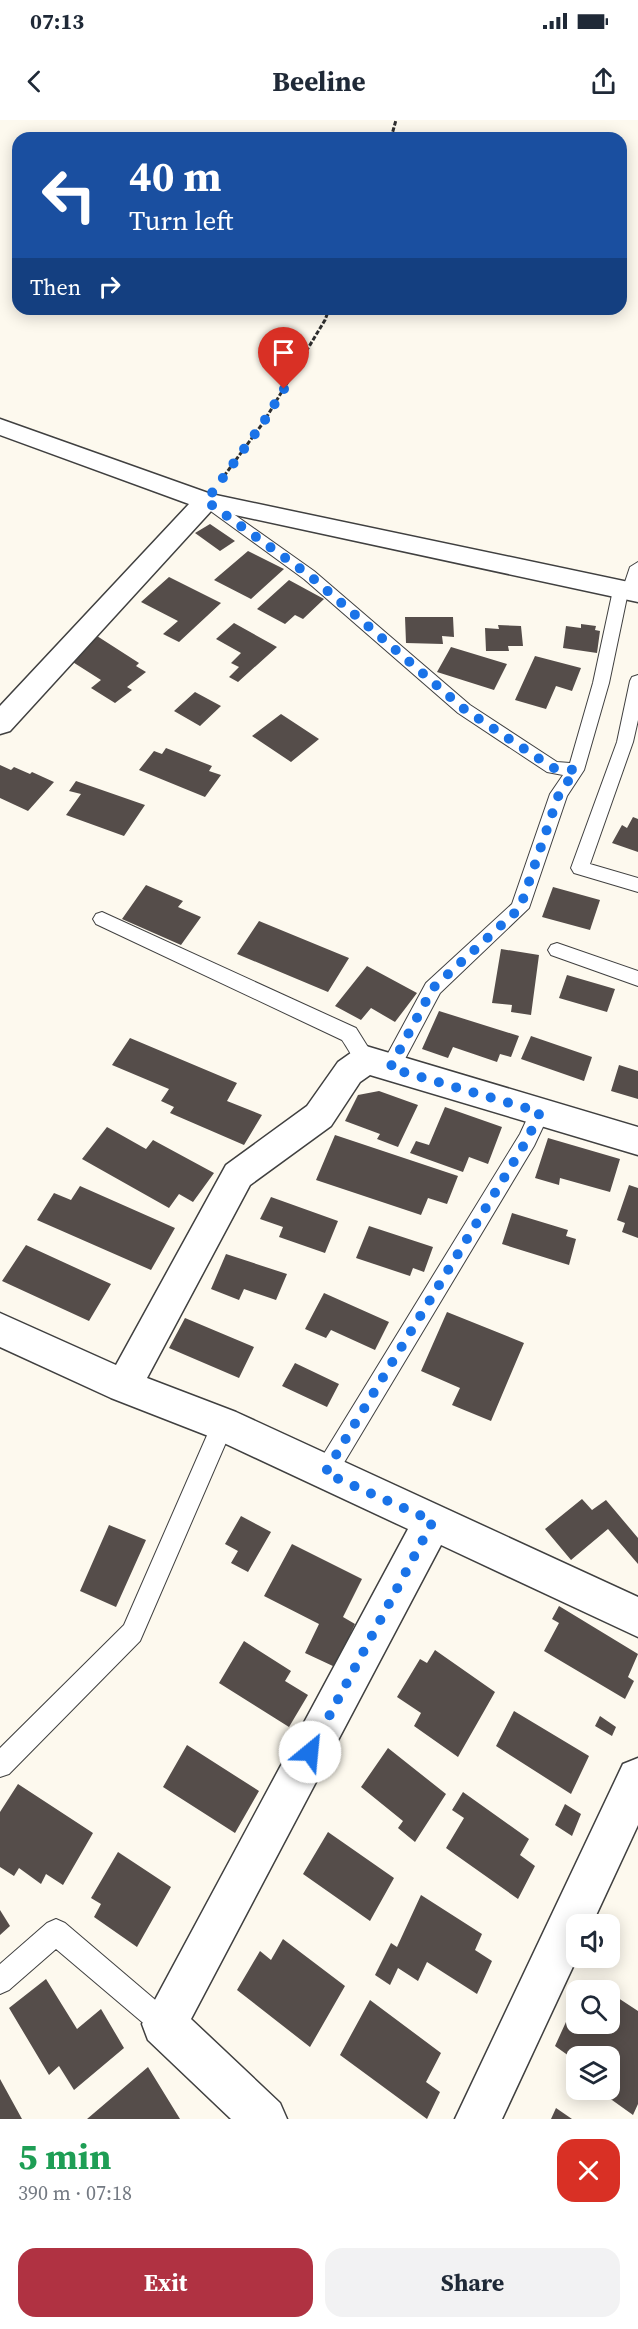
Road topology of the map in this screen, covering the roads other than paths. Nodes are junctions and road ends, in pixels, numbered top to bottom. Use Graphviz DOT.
graph roads {
  1 [pos="0,427"];
  2 [pos="206,501"];
  3 [pos="638,567"];
  4 [pos="629,592"];
  5 [pos="638,681"];
  6 [pos="0,724"];
  7 [pos="576,770"];
  8 [pos="638,885"];
  9 [pos="102,919"];
  10 [pos="557,950"];
  11 [pos="638,978"];
  12 [pos="378,1064"];
  13 [pos="540,1112"];
  14 [pos="638,1141"];
  15 [pos="0,1330"];
  16 [pos="124,1386"];
  17 [pos="223,1424"];
  18 [pos="325,1473"];
  19 [pos="433,1521"];
  20 [pos="638,1617"];
  21 [pos="0,1765"];
  22 [pos="638,1779"];
  23 [pos="0,1981"];
  24 [pos="164,2024"];
  25 [pos="264,2119"];
  26 [pos="478,2119"];
  1 -- 2 [label="street"];
  2 -- 4 [label="street"];
  2 -- 6 [label="street"];
  2 -- 7 [label="lane"];
  3 -- 4 [label="lane"];
  4 -- 7 [label="lane"];
  5 -- 8 [label="lane"];
  7 -- 12 [label="lane"];
  9 -- 12 [label="lane"];
  10 -- 11 [label="lane"];
  12 -- 13 [label="street"];
  12 -- 16 [label="street"];
  13 -- 14 [label="street"];
  13 -- 18 [label="lane"];
  15 -- 16 [label="street"];
  16 -- 17 [label="street"];
  17 -- 18 [label="street"];
  17 -- 21 [label="lane"];
  18 -- 19 [label="street"];
  19 -- 20 [label="street"];
  19 -- 24 [label="street"];
  22 -- 26 [label="street"];
  23 -- 24 [label="lane"];
  24 -- 25 [label="street"];
}
